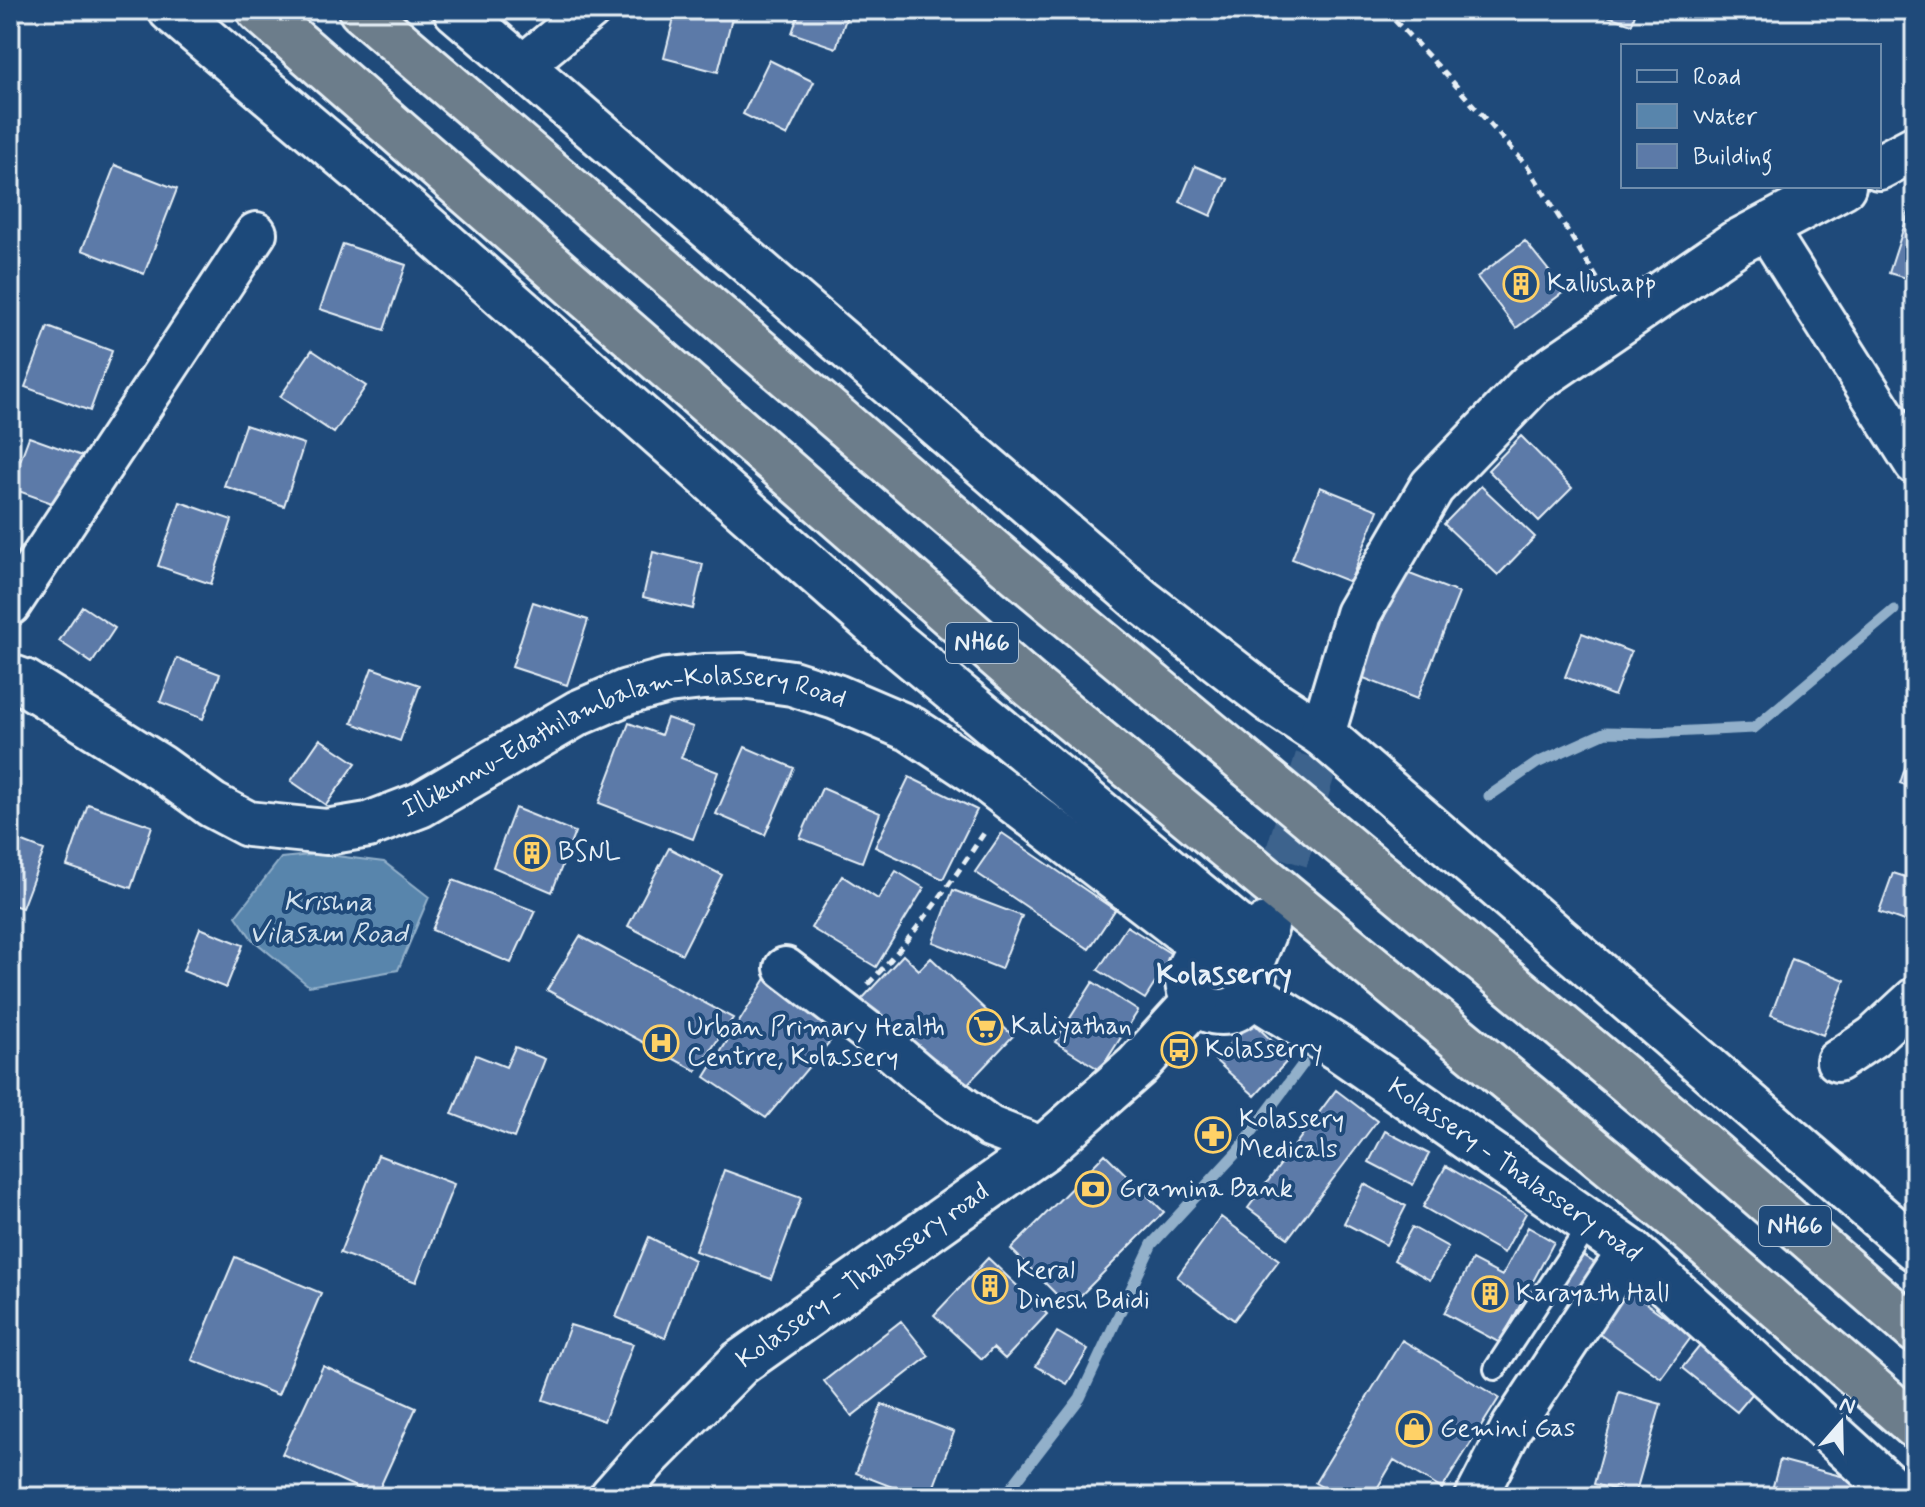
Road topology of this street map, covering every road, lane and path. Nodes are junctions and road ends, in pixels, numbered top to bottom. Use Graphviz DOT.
graph roads {
  1 [pos="171,10"];
  2 [pos="259,10"];
  3 [pos="361,10"];
  4 [pos="456,10"];
  5 [pos="590,10"];
  6 [pos="1385,10"];
  7 [pos="522,66"];
  8 [pos="1915,148"];
  9 [pos="1881,166"];
  10 [pos="1839,188"];
  11 [pos="1765,227"];
  12 [pos="256,233"];
  13 [pos="1623,320"];
  14 [pos="1915,464"];
  15 [pos="10,605"];
  16 [pos="10,677"];
  17 [pos="1320,746"];
  18 [pos="1008,796"];
  19 [pos="1207,949"];
  20 [pos="1257,957"];
  21 [pos="785,968"];
  22 [pos="1915,998"];
  23 [pos="1196,1001"];
  24 [pos="841,1011"];
  25 [pos="1837,1061"];
  26 [pos="1044,1148"];
  27 [pos="1591,1222"];
  28 [pos="1915,1248"];
  29 [pos="1629,1250"];
  30 [pos="1915,1330"];
  31 [pos="1495,1369"];
  32 [pos="1915,1426"];
  33 [pos="612,1497"];
  34 [pos="1476,1497"];
  35 [pos="1901,1497"];
  1 -- 20 [label="street"];
  2 -- 32 [label="highway, NH66"];
  3 -- 30 [label="highway, NH66"];
  4 -- 7 [label="street"];
  5 -- 7 [label="street"];
  6 -- 13 [label="path"];
  7 -- 17 [label="street"];
  8 -- 9 [label="street"];
  10 -- 11 [label="street"];
  11 -- 13 [label="street"];
  11 -- 14 [label="street"];
  12 -- 15 [label="street"];
  13 -- 17 [label="street"];
  16 -- 18 [label="street, Illikunnu-Edathilambalam-Kolassery Road"];
  17 -- 28 [label="street"];
  18 -- 19 [label="street, Illikunnu-Edathilambalam-Kolassery Road"];
  18 -- 24 [label="path"];
  19 -- 20 [label="street"];
  19 -- 23 [label="street"];
  20 -- 23 [label="street"];
  20 -- 27 [label="street, Kolassery - Thalassery road"];
  21 -- 24 [label="street"];
  22 -- 25 [label="street"];
  23 -- 26 [label="street, Kolassery - Thalassery road"];
  24 -- 26 [label="street"];
  26 -- 33 [label="street, Kolassery - Thalassery road"];
  27 -- 29 [label="street, Kolassery - Thalassery road"];
  27 -- 31 [label="lane"];
  29 -- 34 [label="street"];
  29 -- 35 [label="street, Kolassery - Thalassery road"];
}
